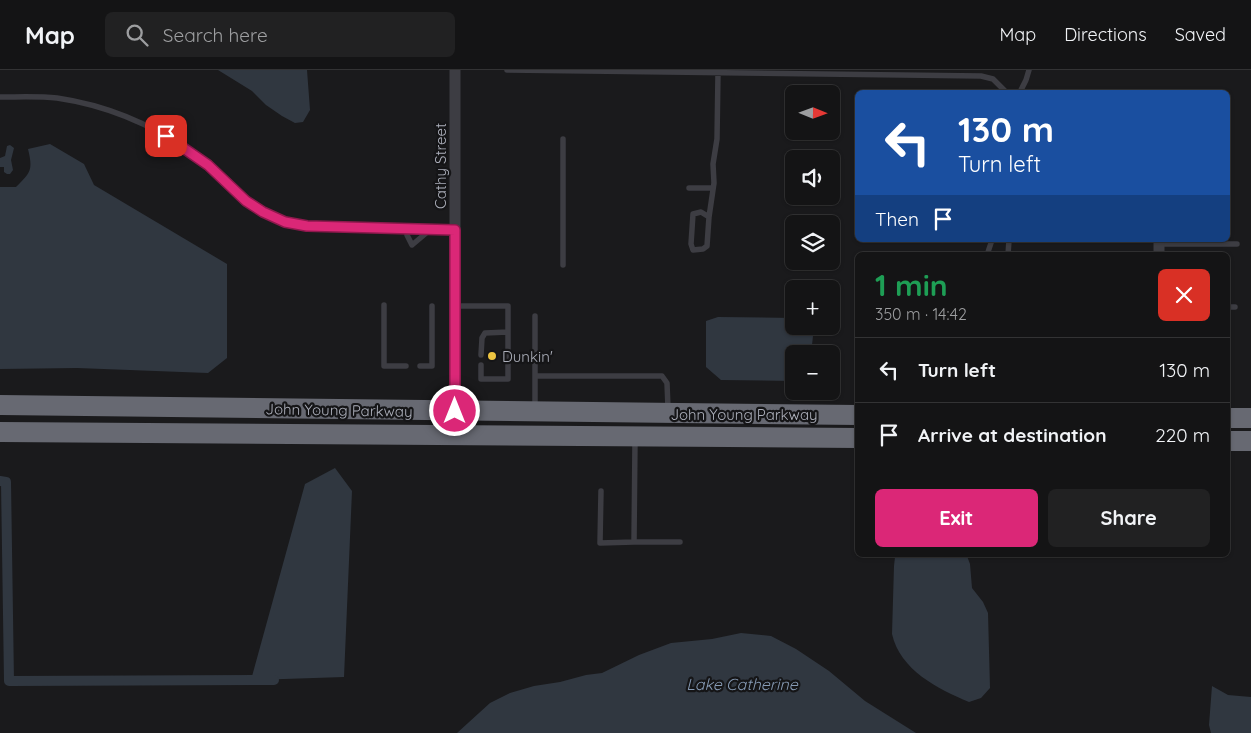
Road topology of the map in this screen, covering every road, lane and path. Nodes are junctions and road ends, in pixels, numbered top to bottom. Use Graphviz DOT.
graph roads {
  1 [pos="455,70"];
  2 [pos="507,70"];
  3 [pos="1029,70"];
  4 [pos="632,71"];
  5 [pos="870,72"];
  6 [pos="718,73"];
  7 [pos="1004,90"];
  8 [pos="1021,90"];
  9 [pos="0,97"];
  10 [pos="563,139"];
  11 [pos="689,188"];
  12 [pos="713,188"];
  13 [pos="709,217"];
  14 [pos="408,228"];
  15 [pos="431,229"];
  16 [pos="455,230"];
  17 [pos="1238,244"];
  18 [pos="1159,246"];
  19 [pos="563,265"];
  20 [pos="384,305"];
  21 [pos="432,306"];
  22 [pos="455,306"];
  23 [pos="1230,306"];
  24 [pos="1235,307"];
  25 [pos="535,316"];
  26 [pos="508,332"];
  27 [pos="481,355"];
  28 [pos="406,366"];
  29 [pos="420,366"];
  30 [pos="481,366"];
  31 [pos="536,376"];
  32 [pos="0,405"];
  33 [pos="455,411"];
  34 [pos="535,412"];
  35 [pos="668,413"];
  36 [pos="855,414"];
  37 [pos="1230,418"];
  38 [pos="1251,418"];
  39 [pos="0,432"];
  40 [pos="388,435"];
  41 [pos="635,436"];
  42 [pos="855,438"];
  43 [pos="1230,441"];
  44 [pos="1251,442"];
  45 [pos="601,491"];
  46 [pos="634,542"];
  47 [pos="680,542"];
  1 -- 16 [label="street, Cathy Street"];
  2 -- 4 [label="lane"];
  3 -- 8 [label="lane"];
  4 -- 6 [label="lane"];
  5 -- 6 [label="lane"];
  5 -- 7 [label="lane"];
  6 -- 12 [label="lane"];
  9 -- 14 [label="lane"];
  10 -- 19 [label="lane"];
  11 -- 12 [label="lane"];
  12 -- 13 [label="lane"];
  13 -- 13 [label="lane"];
  14 -- 15 [label="lane"];
  14 -- 15 [label="lane"];
  15 -- 16 [label="lane"];
  16 -- 22 [label="street, Cathy Street"];
  17 -- 18 [label="lane"];
  20 -- 28 [label="lane"];
  21 -- 29 [label="lane"];
  22 -- 26 [label="lane"];
  22 -- 33 [label="street, Cathy Street"];
  23 -- 24 [label="lane"];
  25 -- 31 [label="lane"];
  26 -- 27 [label="lane"];
  26 -- 30 [label="lane"];
  31 -- 34 [label="lane"];
  31 -- 35 [label="lane"];
  32 -- 33 [label="highway, John Young Parkway"];
  33 -- 34 [label="highway, John Young Parkway"];
  33 -- 40 [label="highway"];
  34 -- 35 [label="highway, John Young Parkway"];
  35 -- 36 [label="highway, John Young Parkway"];
  37 -- 38 [label="highway"];
  39 -- 40 [label="highway, John Young Parkway"];
  40 -- 41 [label="highway, John Young Parkway"];
  41 -- 42 [label="highway, John Young Parkway"];
  41 -- 46 [label="lane"];
  43 -- 44 [label="highway"];
  45 -- 46 [label="lane"];
  46 -- 47 [label="lane"];
}
